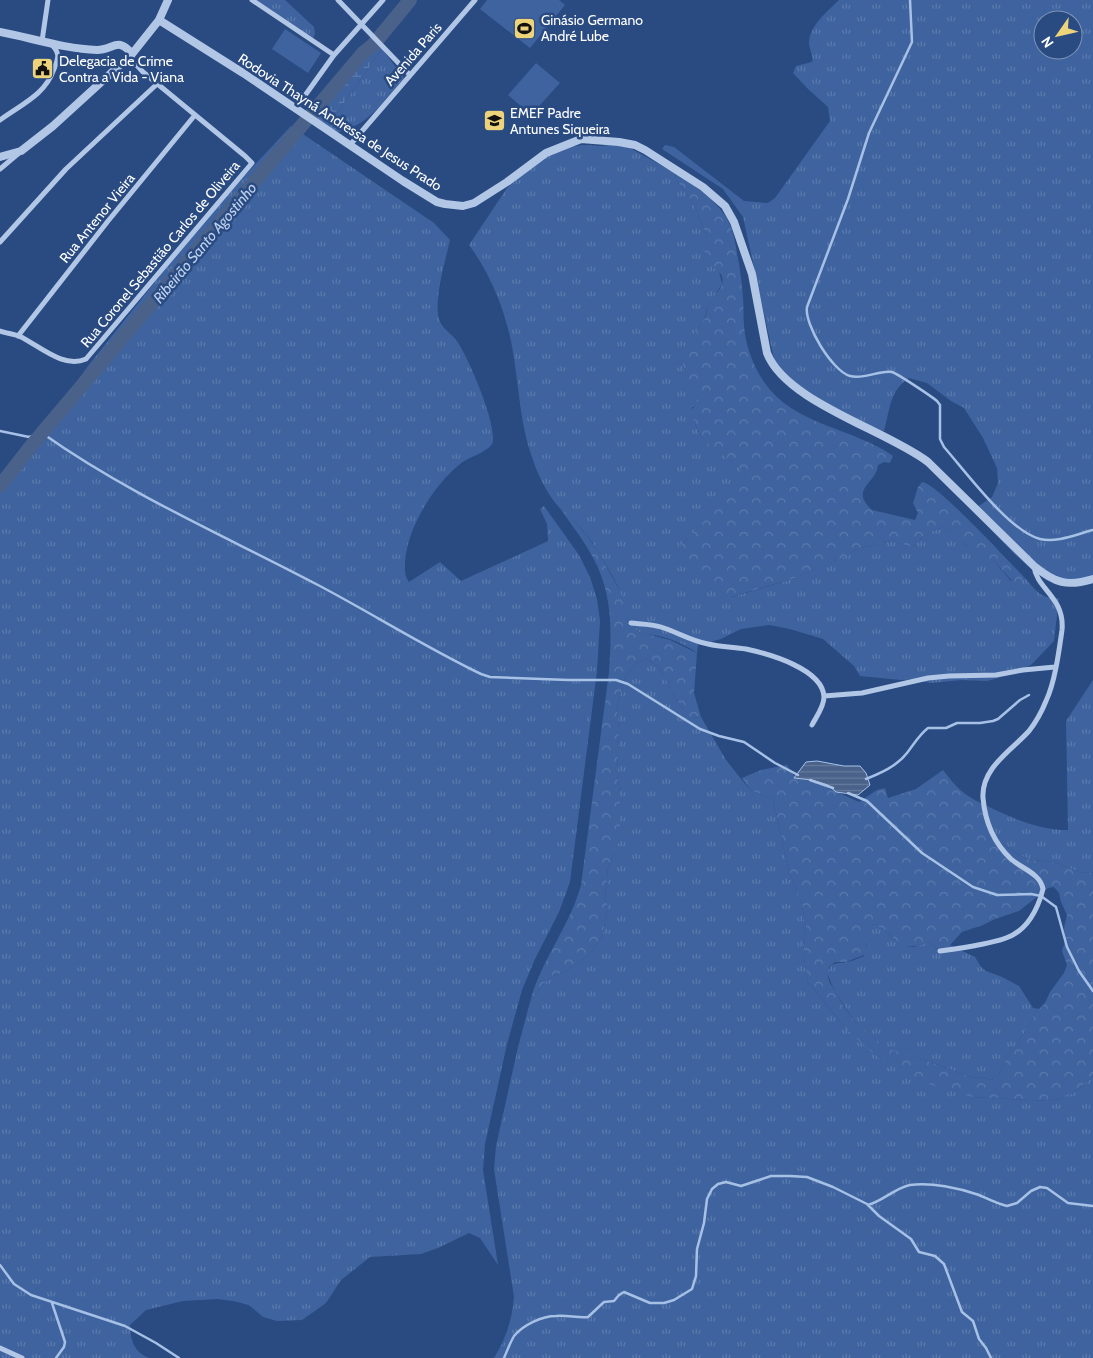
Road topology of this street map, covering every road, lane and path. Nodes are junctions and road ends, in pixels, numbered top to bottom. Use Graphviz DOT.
graph roads {
  1 [pos="48,0"];
  2 [pos="168,0"];
  3 [pos="252,0"];
  4 [pos="338,0"];
  5 [pos="383,0"];
  6 [pos="475,0"];
  7 [pos="158,20"];
  8 [pos="361,24"];
  9 [pos="0,32"];
  10 [pos="42,41"];
  11 [pos="51,43"];
  12 [pos="132,54"];
  13 [pos="334,55"];
  14 [pos="410,75"];
  15 [pos="157,84"];
  16 [pos="299,111"];
  17 [pos="195,115"];
  18 [pos="0,120"];
  19 [pos="350,145"];
  20 [pos="21,151"];
  21 [pos="0,156"];
  22 [pos="0,169"];
  23 [pos="0,242"];
  24 [pos="0,331"];
  25 [pos="18,336"];
  26 [pos="1034,566"];
  27 [pos="1093,579"];
  28 [pos="630,623"];
  29 [pos="1055,667"];
  30 [pos="824,696"];
  31 [pos="812,725"];
  32 [pos="940,951"];
  33 [pos="0,1348"];
  34 [pos="22,1358"];
  1 -- 10 [label="street"];
  2 -- 7 [label="street"];
  3 -- 13 [label="street"];
  4 -- 8 [label="street"];
  5 -- 8 [label="street"];
  6 -- 14 [label="street, Avenida Paris"];
  7 -- 12 [label="street"];
  7 -- 16 [label="street, Rodovia Thayná Andressa de Jesus Prado"];
  8 -- 13 [label="street"];
  8 -- 14 [label="street"];
  9 -- 10 [label="street"];
  10 -- 11 [label="street"];
  11 -- 12 [label="street"];
  11 -- 18 [label="street"];
  12 -- 15 [label="street"];
  12 -- 20 [label="street"];
  13 -- 16 [label="street"];
  14 -- 19 [label="street, Avenida Paris"];
  15 -- 17 [label="street"];
  15 -- 23 [label="street"];
  16 -- 19 [label="street, Rodovia Thayná Andressa de Jesus Prado"];
  17 -- 25 [label="street, Rua Antenor Vieira"];
  17 -- 25 [label="street, Rua Coronel Sebastião Carlos de Oliveira"];
  19 -- 26 [label="street, Rodovia Thayná Andressa de Jesus Prado"];
  20 -- 21 [label="street"];
  20 -- 22 [label="street"];
  24 -- 25 [label="street"];
  26 -- 27 [label="street, Rodovia Thayná Andressa de Jesus Prado"];
  26 -- 29 [label="street"];
  28 -- 30 [label="street"];
  29 -- 30 [label="street"];
  29 -- 32 [label="street"];
  30 -- 31 [label="street"];
  33 -- 34 [label="street"];
}
